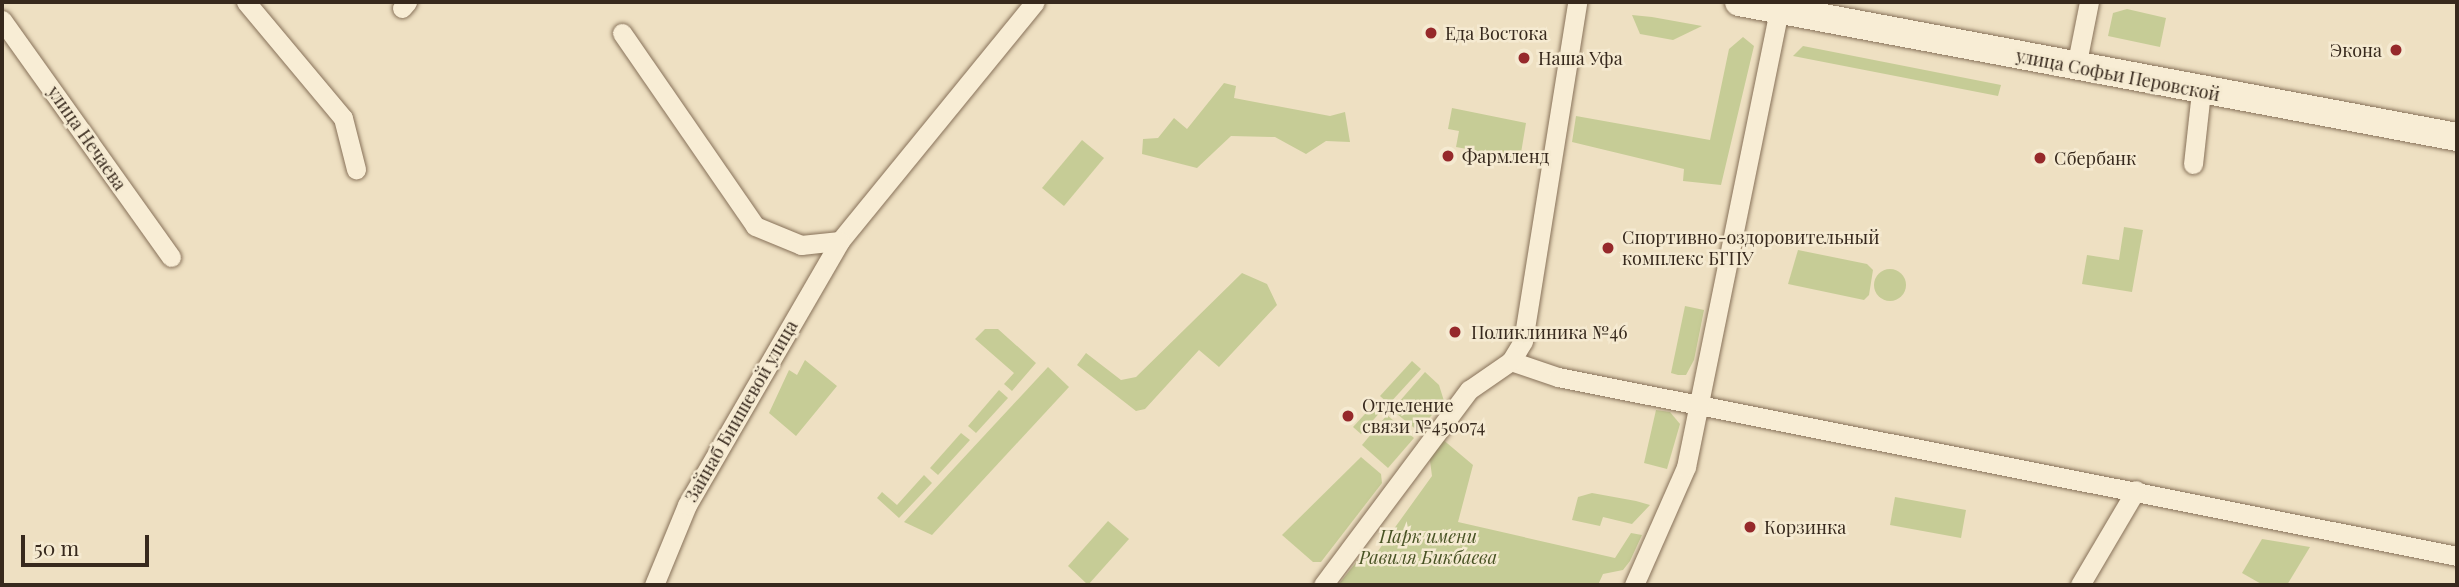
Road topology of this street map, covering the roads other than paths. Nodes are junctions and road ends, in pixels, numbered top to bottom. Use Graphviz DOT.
graph roads {
  1 [pos="246,2"];
  2 [pos="1035,2"];
  3 [pos="1577,2"];
  4 [pos="1739,2"];
  5 [pos="2089,2"];
  6 [pos="1779,10"];
  7 [pos="2,20"];
  8 [pos="622,33"];
  9 [pos="2076,67"];
  10 [pos="2201,91"];
  11 [pos="2457,137"];
  12 [pos="2193,164"];
  13 [pos="356,169"];
  14 [pos="840,241"];
  15 [pos="171,257"];
  16 [pos="1511,361"];
  17 [pos="1701,402"];
  18 [pos="2136,490"];
  19 [pos="2457,556"];
  20 [pos="654,585"];
  21 [pos="1322,585"];
  22 [pos="1634,585"];
  23 [pos="2080,585"];
  1 -- 13 [label="street"];
  2 -- 14 [label="street, Зайнаб Биишевой улица"];
  3 -- 16 [label="street"];
  4 -- 6 [label="main road, улица Софьи Перовской"];
  5 -- 9 [label="street"];
  6 -- 9 [label="main road, улица Софьи Перовской"];
  6 -- 17 [label="street"];
  7 -- 15 [label="street, улица Нечаева"];
  8 -- 14 [label="street"];
  9 -- 10 [label="main road, улица Софьи Перовской"];
  10 -- 11 [label="main road, улица Софьи Перовской"];
  10 -- 12 [label="street"];
  14 -- 20 [label="street, Зайнаб Биишевой улица"];
  16 -- 17 [label="street"];
  16 -- 21 [label="street"];
  17 -- 18 [label="street"];
  17 -- 22 [label="street"];
  18 -- 19 [label="street"];
  18 -- 23 [label="street"];
}
